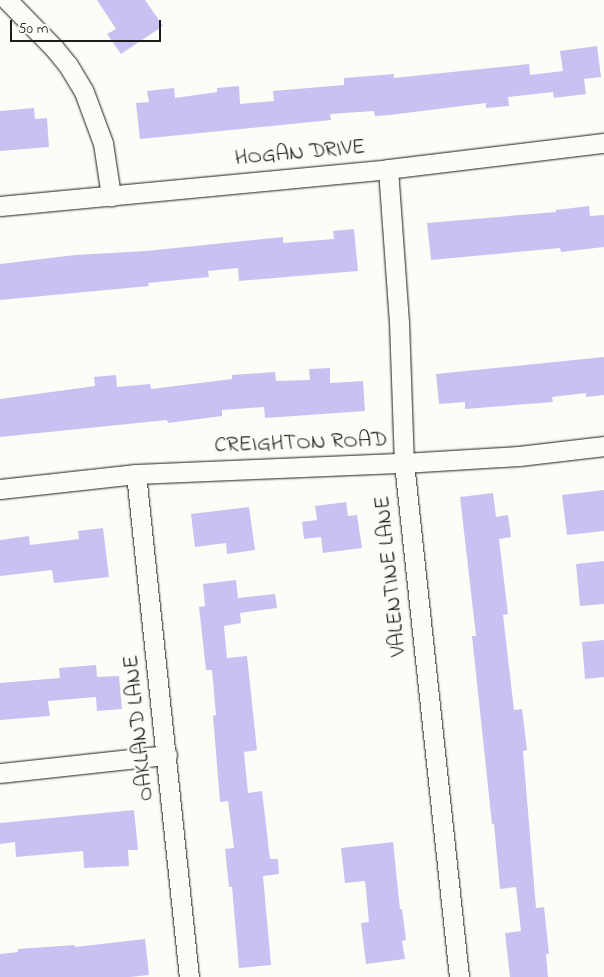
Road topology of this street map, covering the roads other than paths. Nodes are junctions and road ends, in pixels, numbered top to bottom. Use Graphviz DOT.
graph roads {
  1 [pos="7,0"];
  2 [pos="604,144"];
  3 [pos="388,170"];
  4 [pos="111,196"];
  5 [pos="0,206"];
  6 [pos="604,446"];
  7 [pos="404,463"];
  8 [pos="136,474"];
  9 [pos="0,489"];
  10 [pos="167,755"];
  11 [pos="0,772"];
  12 [pos="189,977"];
  13 [pos="459,977"];
  1 -- 4 [label="street"];
  2 -- 3 [label="street, HOGAN DRIVE"];
  3 -- 4 [label="street, HOGAN DRIVE"];
  3 -- 7 [label="street, VALENTINE LANE"];
  4 -- 5 [label="street, HOGAN DRIVE"];
  6 -- 7 [label="street, CREIGHTON ROAD"];
  7 -- 8 [label="street, CREIGHTON ROAD"];
  7 -- 13 [label="street, VALENTINE LANE"];
  8 -- 9 [label="street, CREIGHTON ROAD"];
  8 -- 10 [label="street, OAKLAND LANE"];
  10 -- 11 [label="street"];
  10 -- 12 [label="street, OAKLAND LANE"];
}
